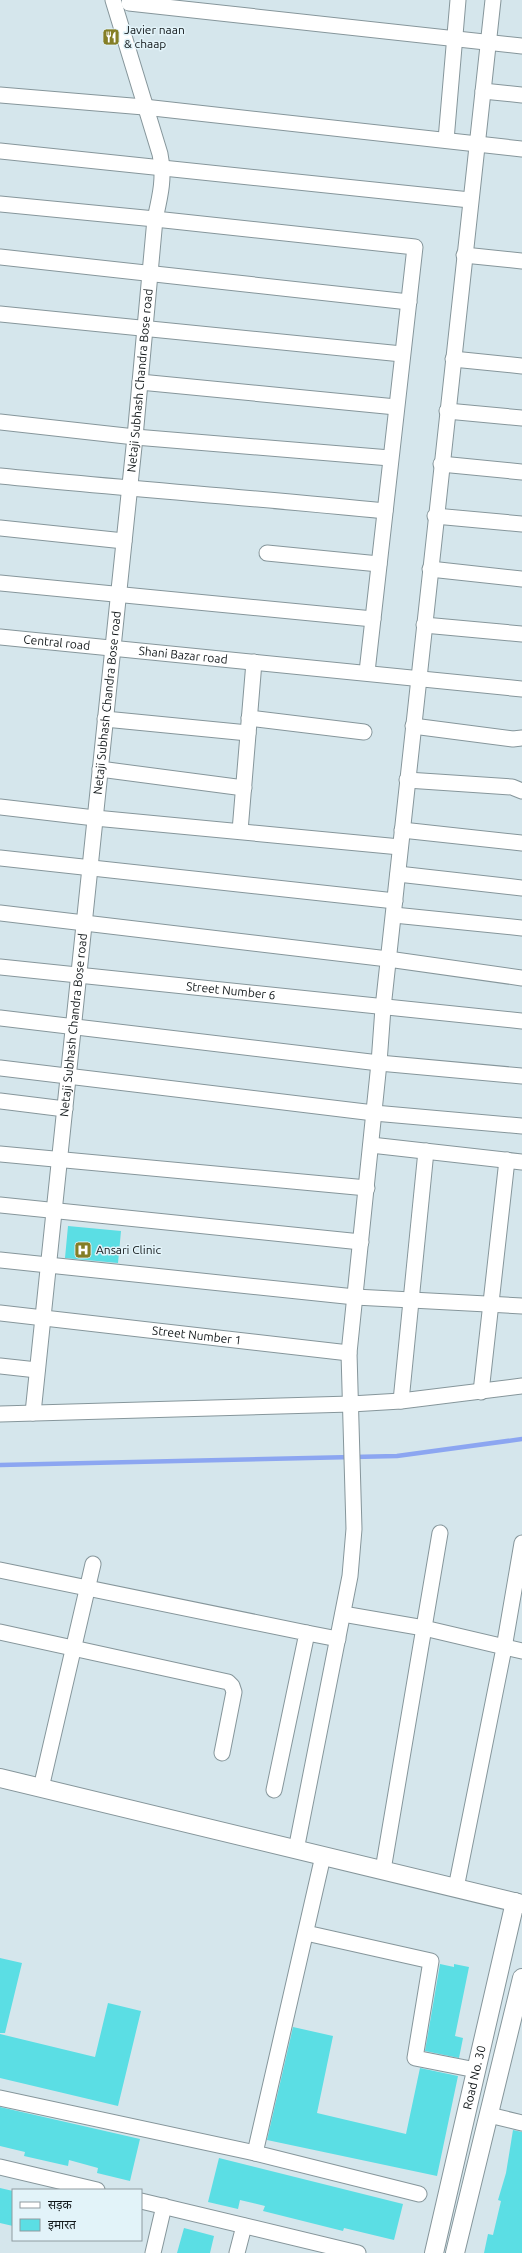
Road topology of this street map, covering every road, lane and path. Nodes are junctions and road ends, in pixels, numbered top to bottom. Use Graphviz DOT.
graph roads {
  1 [pos="113,0"];
  2 [pos="458,0"];
  3 [pos="493,0"];
  4 [pos="129,2"];
  5 [pos="456,39"];
  6 [pos="125,40"];
  7 [pos="488,42"];
  8 [pos="522,46"];
  9 [pos="483,91"];
  10 [pos="0,95"];
  11 [pos="522,95"];
  12 [pos="144,107"];
  13 [pos="446,140"];
  14 [pos="477,143"];
  15 [pos="522,149"];
  16 [pos="0,151"];
  17 [pos="163,168"];
  18 [pos="470,200"];
  19 [pos="0,204"];
  20 [pos="155,219"];
  21 [pos="464,256"];
  22 [pos="0,257"];
  23 [pos="522,260"];
  24 [pos="150,273"];
  25 [pos="410,302"];
  26 [pos="0,314"];
  27 [pos="145,328"];
  28 [pos="402,354"];
  29 [pos="453,359"];
  30 [pos="522,366"];
  31 [pos="140,382"];
  32 [pos="396,407"];
  33 [pos="447,411"];
  34 [pos="522,418"];
  35 [pos="0,422"];
  36 [pos="135,437"];
  37 [pos="390,458"];
  38 [pos="441,464"];
  39 [pos="522,472"];
  40 [pos="0,476"];
  41 [pos="130,489"];
  42 [pos="385,511"];
  43 [pos="435,516"];
  44 [pos="522,524"];
  45 [pos="0,528"];
  46 [pos="124,541"];
  47 [pos="267,553"];
  48 [pos="379,564"];
  49 [pos="430,569"];
  50 [pos="522,579"];
  51 [pos="0,583"];
  52 [pos="118,595"];
  53 [pos="373,619"];
  54 [pos="424,625"];
  55 [pos="522,634"];
  56 [pos="0,637"];
  57 [pos="113,648"];
  58 [pos="254,662"];
  59 [pos="367,672"];
  60 [pos="418,677"];
  61 [pos="522,689"];
  62 [pos="249,718"];
  63 [pos="105,719"];
  64 [pos="413,726"];
  65 [pos="364,732"];
  66 [pos="248,733"];
  67 [pos="522,738"];
  68 [pos="100,769"];
  69 [pos="407,780"];
  70 [pos="244,788"];
  71 [pos="522,791"];
  72 [pos="0,807"];
  73 [pos="95,818"];
  74 [pos="402,830"];
  75 [pos="240,831"];
  76 [pos="522,843"];
  77 [pos="400,847"];
  78 [pos="0,858"];
  79 [pos="90,868"];
  80 [pos="398,874"];
  81 [pos="522,888"];
  82 [pos="394,908"];
  83 [pos="0,912"];
  84 [pos="84,922"];
  85 [pos="522,928"];
  86 [pos="388,959"];
  87 [pos="0,968"];
  88 [pos="79,975"];
  89 [pos="522,978"];
  90 [pos="383,1008"];
  91 [pos="0,1018"];
  92 [pos="522,1021"];
  93 [pos="73,1026"];
  94 [pos="379,1063"];
  95 [pos="0,1068"];
  96 [pos="68,1075"];
  97 [pos="522,1076"];
  98 [pos="0,1101"];
  99 [pos="65,1109"];
  100 [pos="374,1113"];
  101 [pos="522,1126"];
  102 [pos="371,1145"];
  103 [pos="426,1151"];
  104 [pos="0,1154"];
  105 [pos="59,1160"];
  106 [pos="507,1160"];
  107 [pos="522,1162"];
  108 [pos="367,1188"];
  109 [pos="0,1205"];
  110 [pos="54,1211"];
  111 [pos="361,1242"];
  112 [pos="0,1260"];
  113 [pos="48,1265"];
  114 [pos="355,1297"];
  115 [pos="410,1300"];
  116 [pos="490,1304"];
  117 [pos="522,1306"];
  118 [pos="0,1313"];
  119 [pos="44,1318"];
  120 [pos="349,1353"];
  121 [pos="0,1366"];
  122 [pos="37,1370"];
  123 [pos="522,1386"];
  124 [pos="482,1392"];
  125 [pos="401,1401"];
  126 [pos="351,1404"];
  127 [pos="33,1413"];
  128 [pos="0,1414"];
  129 [pos="440,1533"];
  130 [pos="522,1547"];
  131 [pos="93,1564"];
  132 [pos="0,1570"];
  133 [pos="87,1589"];
  134 [pos="343,1614"];
  135 [pos="424,1628"];
  136 [pos="0,1632"];
  137 [pos="307,1633"];
  138 [pos="338,1639"];
  139 [pos="74,1648"];
  140 [pos="504,1648"];
  141 [pos="522,1651"];
  142 [pos="222,1753"];
  143 [pos="0,1778"];
  144 [pos="41,1788"];
  145 [pos="274,1790"];
  146 [pos="296,1850"];
  147 [pos="323,1856"];
  148 [pos="383,1870"];
  149 [pos="456,1888"];
  150 [pos="519,1903"];
  151 [pos="306,1933"];
  152 [pos="522,1978"];
  153 [pos="476,2070"];
  154 [pos="0,2098"];
  155 [pos="489,2115"];
  156 [pos="522,2123"];
  157 [pos="255,2154"];
  158 [pos="0,2166"];
  159 [pos="93,2189"];
  160 [pos="419,2194"];
  161 [pos="142,2201"];
  162 [pos="164,2206"];
  163 [pos="244,2226"];
  164 [pos="152,2253"];
  165 [pos="237,2253"];
  166 [pos="358,2253"];
  167 [pos="434,2253"];
  168 [pos="455,2253"];
  1 -- 6 [label="street, Netaji Subhash Chandra Bose road"];
  2 -- 5 [label="street"];
  3 -- 7 [label="street"];
  4 -- 5 [label="street"];
  4 -- 6 [label="street"];
  5 -- 7 [label="street"];
  5 -- 13 [label="street"];
  6 -- 12 [label="street, Netaji Subhash Chandra Bose road"];
  7 -- 8 [label="street"];
  7 -- 9 [label="street"];
  9 -- 11 [label="street"];
  9 -- 14 [label="street"];
  10 -- 12 [label="street"];
  12 -- 13 [label="street"];
  12 -- 17 [label="street, Netaji Subhash Chandra Bose road"];
  13 -- 14 [label="street"];
  14 -- 15 [label="street"];
  14 -- 18 [label="street"];
  16 -- 17 [label="street"];
  17 -- 18 [label="street"];
  17 -- 20 [label="street, Netaji Subhash Chandra Bose road"];
  18 -- 21 [label="street"];
  19 -- 20 [label="street"];
  20 -- 24 [label="street, Netaji Subhash Chandra Bose road"];
  20 -- 25 [label="street"];
  21 -- 23 [label="street"];
  21 -- 29 [label="street"];
  22 -- 24 [label="street"];
  24 -- 25 [label="street"];
  24 -- 27 [label="street, Netaji Subhash Chandra Bose road"];
  25 -- 28 [label="street"];
  26 -- 27 [label="street"];
  27 -- 28 [label="street"];
  27 -- 31 [label="street, Netaji Subhash Chandra Bose road"];
  28 -- 32 [label="street"];
  29 -- 30 [label="street"];
  29 -- 33 [label="street"];
  31 -- 32 [label="street"];
  31 -- 36 [label="street, Netaji Subhash Chandra Bose road"];
  32 -- 37 [label="street"];
  33 -- 34 [label="street"];
  33 -- 38 [label="street"];
  35 -- 36 [label="street"];
  36 -- 37 [label="street"];
  36 -- 41 [label="street, Netaji Subhash Chandra Bose road"];
  37 -- 42 [label="street"];
  38 -- 39 [label="street"];
  38 -- 43 [label="street"];
  40 -- 41 [label="street"];
  41 -- 42 [label="street"];
  41 -- 46 [label="street, Netaji Subhash Chandra Bose road"];
  42 -- 48 [label="street"];
  43 -- 44 [label="street"];
  43 -- 49 [label="street"];
  45 -- 46 [label="street"];
  46 -- 52 [label="street, Netaji Subhash Chandra Bose road"];
  47 -- 48 [label="street"];
  48 -- 53 [label="street"];
  49 -- 50 [label="street"];
  49 -- 54 [label="street"];
  51 -- 52 [label="street"];
  52 -- 53 [label="street"];
  52 -- 57 [label="street, Netaji Subhash Chandra Bose road"];
  53 -- 59 [label="street"];
  54 -- 55 [label="street"];
  54 -- 60 [label="street"];
  56 -- 57 [label="street, Central road"];
  57 -- 58 [label="street, Shani Bazar road"];
  57 -- 63 [label="street, Netaji Subhash Chandra Bose road"];
  58 -- 59 [label="street, Shani Bazar road"];
  58 -- 62 [label="street"];
  59 -- 60 [label="street, Shani Bazar road"];
  60 -- 61 [label="street, Shani Bazar road"];
  60 -- 64 [label="street"];
  62 -- 65 [label="street"];
  62 -- 66 [label="street"];
  63 -- 66 [label="street"];
  63 -- 68 [label="street, Netaji Subhash Chandra Bose road"];
  64 -- 67 [label="street"];
  64 -- 69 [label="street"];
  66 -- 70 [label="street"];
  68 -- 70 [label="street"];
  68 -- 73 [label="street, Netaji Subhash Chandra Bose road"];
  69 -- 71 [label="street"];
  69 -- 74 [label="street"];
  70 -- 75 [label="street"];
  72 -- 73 [label="street"];
  73 -- 75 [label="street"];
  73 -- 79 [label="street, Netaji Subhash Chandra Bose road"];
  74 -- 76 [label="street"];
  74 -- 77 [label="street"];
  75 -- 77 [label="street"];
  77 -- 80 [label="street"];
  78 -- 79 [label="street"];
  79 -- 82 [label="street"];
  79 -- 84 [label="street, Netaji Subhash Chandra Bose road"];
  80 -- 81 [label="street"];
  80 -- 82 [label="street"];
  82 -- 85 [label="street"];
  82 -- 86 [label="street"];
  83 -- 84 [label="street"];
  84 -- 86 [label="street"];
  84 -- 88 [label="street, Netaji Subhash Chandra Bose road"];
  86 -- 89 [label="street"];
  86 -- 90 [label="street"];
  87 -- 88 [label="street, Street Number 6"];
  88 -- 90 [label="street, Street Number 6"];
  88 -- 93 [label="street, Netaji Subhash Chandra Bose road"];
  90 -- 92 [label="street, Street Number 6"];
  90 -- 94 [label="street"];
  91 -- 93 [label="street"];
  93 -- 94 [label="street"];
  93 -- 96 [label="street, Netaji Subhash Chandra Bose road"];
  94 -- 97 [label="street"];
  94 -- 100 [label="street"];
  95 -- 96 [label="street"];
  96 -- 99 [label="street, Netaji Subhash Chandra Bose road"];
  96 -- 100 [label="street"];
  98 -- 99 [label="street"];
  99 -- 105 [label="street, Netaji Subhash Chandra Bose road"];
  100 -- 101 [label="street"];
  100 -- 102 [label="street"];
  102 -- 103 [label="street"];
  102 -- 108 [label="street"];
  103 -- 106 [label="street"];
  103 -- 115 [label="street"];
  104 -- 105 [label="street"];
  105 -- 108 [label="street"];
  105 -- 110 [label="street, Netaji Subhash Chandra Bose road"];
  106 -- 107 [label="street"];
  106 -- 116 [label="street"];
  108 -- 111 [label="street"];
  109 -- 110 [label="street"];
  110 -- 111 [label="street"];
  110 -- 113 [label="street, Netaji Subhash Chandra Bose road"];
  111 -- 114 [label="street"];
  112 -- 113 [label="street"];
  113 -- 114 [label="street"];
  113 -- 119 [label="street, Netaji Subhash Chandra Bose road"];
  114 -- 115 [label="street"];
  114 -- 120 [label="street"];
  115 -- 116 [label="street"];
  115 -- 125 [label="street"];
  116 -- 117 [label="street"];
  116 -- 124 [label="street"];
  118 -- 119 [label="street, Street Number 1"];
  119 -- 120 [label="street, Street Number 1"];
  119 -- 122 [label="street, Netaji Subhash Chandra Bose road"];
  120 -- 126 [label="street"];
  121 -- 122 [label="street"];
  122 -- 127 [label="street, Netaji Subhash Chandra Bose road"];
  123 -- 124 [label="street"];
  124 -- 125 [label="street"];
  125 -- 126 [label="street"];
  126 -- 127 [label="street"];
  126 -- 134 [label="street"];
  127 -- 128 [label="street"];
  129 -- 135 [label="street"];
  130 -- 140 [label="street"];
  131 -- 133 [label="street"];
  132 -- 133 [label="street"];
  133 -- 137 [label="street"];
  133 -- 139 [label="street"];
  134 -- 135 [label="street"];
  134 -- 138 [label="street"];
  135 -- 140 [label="street"];
  135 -- 148 [label="street"];
  136 -- 139 [label="street"];
  137 -- 138 [label="street"];
  137 -- 145 [label="street"];
  138 -- 146 [label="street"];
  139 -- 142 [label="street"];
  139 -- 144 [label="street"];
  140 -- 141 [label="street"];
  140 -- 149 [label="street"];
  143 -- 144 [label="street"];
  144 -- 146 [label="street"];
  146 -- 147 [label="street"];
  147 -- 148 [label="street"];
  147 -- 151 [label="street"];
  148 -- 149 [label="street"];
  149 -- 150 [label="street"];
  150 -- 153 [label="street, Road No. 30"];
  151 -- 153 [label="street"];
  151 -- 157 [label="street"];
  152 -- 155 [label="street, Road No. 30"];
  153 -- 167 [label="street, Road No. 30"];
  154 -- 157 [label="street"];
  155 -- 156 [label="street"];
  155 -- 168 [label="street, Road No. 30"];
  157 -- 160 [label="street"];
  158 -- 159 [label="street"];
  161 -- 162 [label="street"];
  162 -- 163 [label="street"];
  162 -- 164 [label="street"];
  163 -- 165 [label="street"];
  163 -- 166 [label="street"];
}
